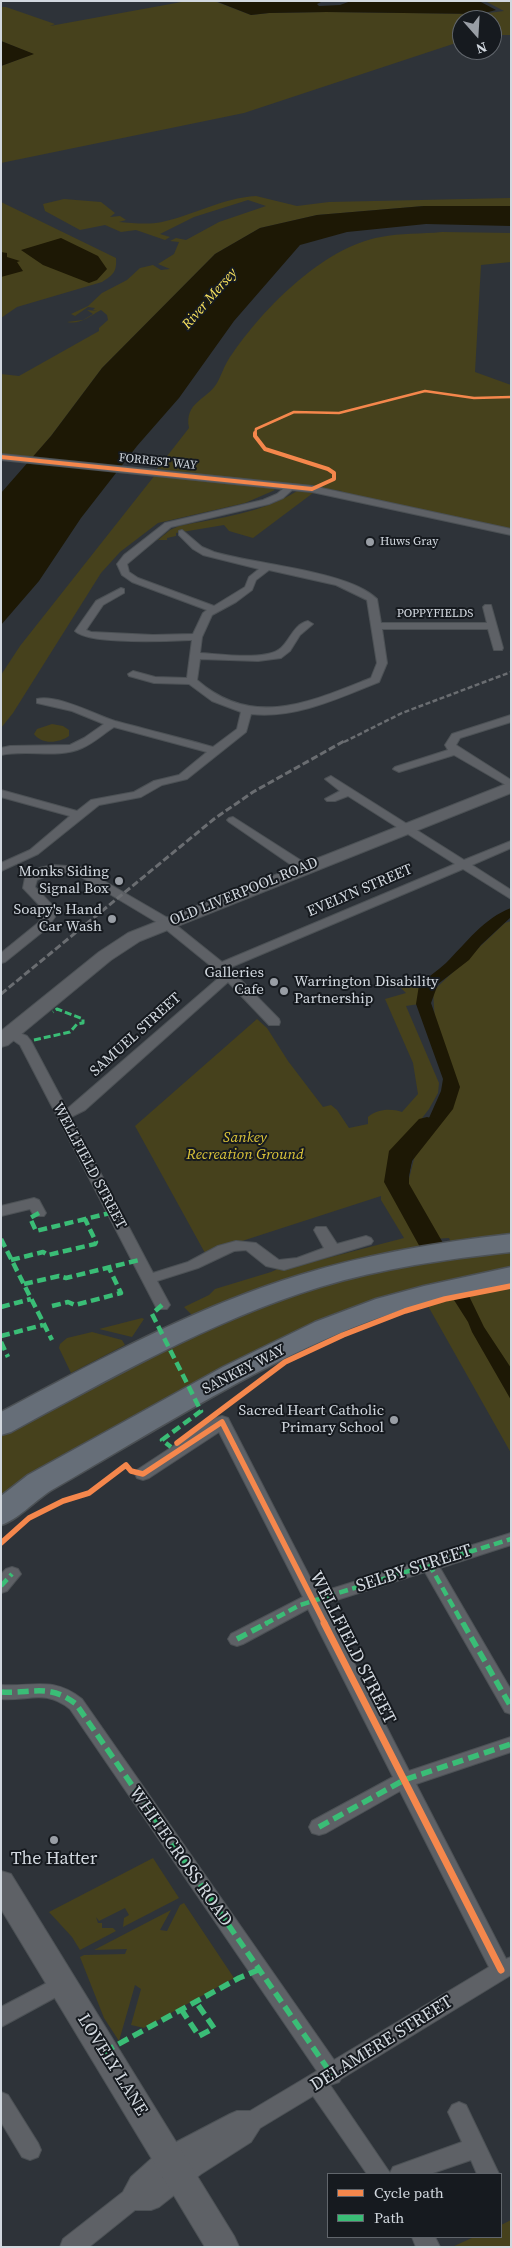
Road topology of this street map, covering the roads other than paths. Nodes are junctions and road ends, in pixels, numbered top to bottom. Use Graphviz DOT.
graph roads {
  1 [pos="1,457"];
  2 [pos="291,486"];
  3 [pos="511,532"];
  4 [pos="172,540"];
  5 [pos="267,567"];
  6 [pos="110,586"];
  7 [pos="488,607"];
  8 [pos="214,609"];
  9 [pos="303,623"];
  10 [pos="377,626"];
  11 [pos="493,626"];
  12 [pos="318,627"];
  13 [pos="197,636"];
  14 [pos="498,648"];
  15 [pos="196,656"];
  16 [pos="133,674"];
  17 [pos="192,681"];
  18 [pos="41,701"];
  19 [pos="247,709"];
  20 [pos="511,718"];
  21 [pos="112,723"];
  22 [pos="214,751"];
  23 [pos="455,751"];
  24 [pos="1,752"];
  25 [pos="400,769"];
  26 [pos="330,779"];
  27 [pos="511,786"];
  28 [pos="348,792"];
  29 [pos="1,793"];
  30 [pos="331,799"];
  31 [pos="78,815"];
  32 [pos="232,820"];
  33 [pos="407,828"];
  34 [pos="511,844"];
  35 [pos="1,856"];
  36 [pos="14,862"];
  37 [pos="464,865"];
  38 [pos="1,868"];
  39 [pos="304,868"];
  40 [pos="511,895"];
  41 [pos="166,923"];
  42 [pos="1,960"];
  43 [pos="225,971"];
  44 [pos="274,1022"];
  45 [pos="6,1037"];
  46 [pos="62,1115"];
  47 [pos="1,1211"];
  48 [pos="39,1213"];
  49 [pos="321,1230"];
  50 [pos="366,1241"];
  51 [pos="511,1243"];
  52 [pos="333,1250"];
  53 [pos="511,1276"];
  54 [pos="149,1278"];
  55 [pos="162,1305"];
  56 [pos="1,1425"];
  57 [pos="143,1474"];
  58 [pos="1,1514"];
  59 [pos="511,1539"];
  60 [pos="429,1564"];
  61 [pos="313,1601"];
  62 [pos="237,1639"];
  63 [pos="1,1692"];
  64 [pos="511,1707"];
  65 [pos="511,1744"];
  66 [pos="404,1780"];
  67 [pos="319,1827"];
  68 [pos="1,1883"];
  69 [pos="506,1968"];
  70 [pos="62,1984"];
  71 [pos="1,2018"];
  72 [pos="324,2079"];
  73 [pos="1,2102"];
  74 [pos="459,2112"];
  75 [pos="476,2148"];
  76 [pos="30,2150"];
  77 [pos="174,2167"];
  78 [pos="379,2173"];
  79 [pos="404,2173"];
  80 [pos="488,2173"];
  81 [pos="71,2247"];
  82 [pos="223,2247"];
  1 -- 2 [label="street, FORREST WAY"];
  2 -- 3 [label="street, FORREST WAY"];
  2 -- 8 [label="street"];
  4 -- 5 [label="street"];
  5 -- 8 [label="street"];
  5 -- 10 [label="street"];
  6 -- 13 [label="street"];
  7 -- 11 [label="street, POPPYFIELDS"];
  8 -- 13 [label="street"];
  9 -- 12 [label="street"];
  9 -- 15 [label="street"];
  10 -- 11 [label="street, POPPYFIELDS"];
  10 -- 19 [label="street"];
  11 -- 14 [label="street, POPPYFIELDS"];
  13 -- 15 [label="street"];
  15 -- 17 [label="street"];
  16 -- 17 [label="street"];
  17 -- 19 [label="street"];
  18 -- 21 [label="street"];
  19 -- 22 [label="street"];
  20 -- 23 [label="street"];
  21 -- 22 [label="street"];
  21 -- 24 [label="street"];
  22 -- 31 [label="street"];
  23 -- 25 [label="street"];
  23 -- 27 [label="street"];
  26 -- 28 [label="street"];
  27 -- 33 [label="street, OLD LIVERPOOL ROAD"];
  28 -- 30 [label="street"];
  28 -- 33 [label="street"];
  29 -- 31 [label="street"];
  31 -- 36 [label="street"];
  32 -- 39 [label="street"];
  33 -- 37 [label="street"];
  33 -- 39 [label="street, OLD LIVERPOOL ROAD"];
  34 -- 37 [label="street, EVELYN STREET"];
  35 -- 36 [label="street"];
  36 -- 38 [label="street"];
  37 -- 40 [label="street"];
  37 -- 43 [label="street, EVELYN STREET"];
  39 -- 41 [label="street, OLD LIVERPOOL ROAD"];
  41 -- 42 [label="street"];
  41 -- 43 [label="street"];
  41 -- 45 [label="street, OLD LIVERPOOL ROAD"];
  43 -- 44 [label="street"];
  43 -- 46 [label="street, SAMUEL STREET"];
  45 -- 46 [label="street, WELLFIELD STREET"];
  46 -- 54 [label="street, WELLFIELD STREET"];
  47 -- 48 [label="street"];
  49 -- 52 [label="street"];
  50 -- 52 [label="street"];
  51 -- 56 [label="highway"];
  52 -- 54 [label="street"];
  53 -- 58 [label="highway, SANKEY WAY"];
  54 -- 55 [label="street, WELLFIELD STREET"];
  57 -- 61 [label="street, WELLFIELD STREET"];
  59 -- 60 [label="street, SELBY STREET"];
  60 -- 61 [label="street, SELBY STREET"];
  60 -- 64 [label="street"];
  61 -- 62 [label="street, SELBY STREET"];
  61 -- 66 [label="street, WELLFIELD STREET"];
  63 -- 72 [label="street, WHITECROSS ROAD"];
  65 -- 66 [label="street"];
  66 -- 67 [label="street"];
  66 -- 69 [label="street, WELLFIELD STREET"];
  68 -- 70 [label="street, LOVELY LANE"];
  69 -- 72 [label="street, DELAMERE STREET"];
  70 -- 71 [label="street"];
  70 -- 77 [label="street, LOVELY LANE"];
  72 -- 77 [label="street, DELAMERE STREET"];
  72 -- 78 [label="street, WHITECROSS ROAD"];
  73 -- 76 [label="street"];
  74 -- 75 [label="street"];
  75 -- 79 [label="street"];
  75 -- 80 [label="street"];
  77 -- 81 [label="street, DELAMERE STREET"];
  77 -- 82 [label="street, LOVELY LANE"];
}
